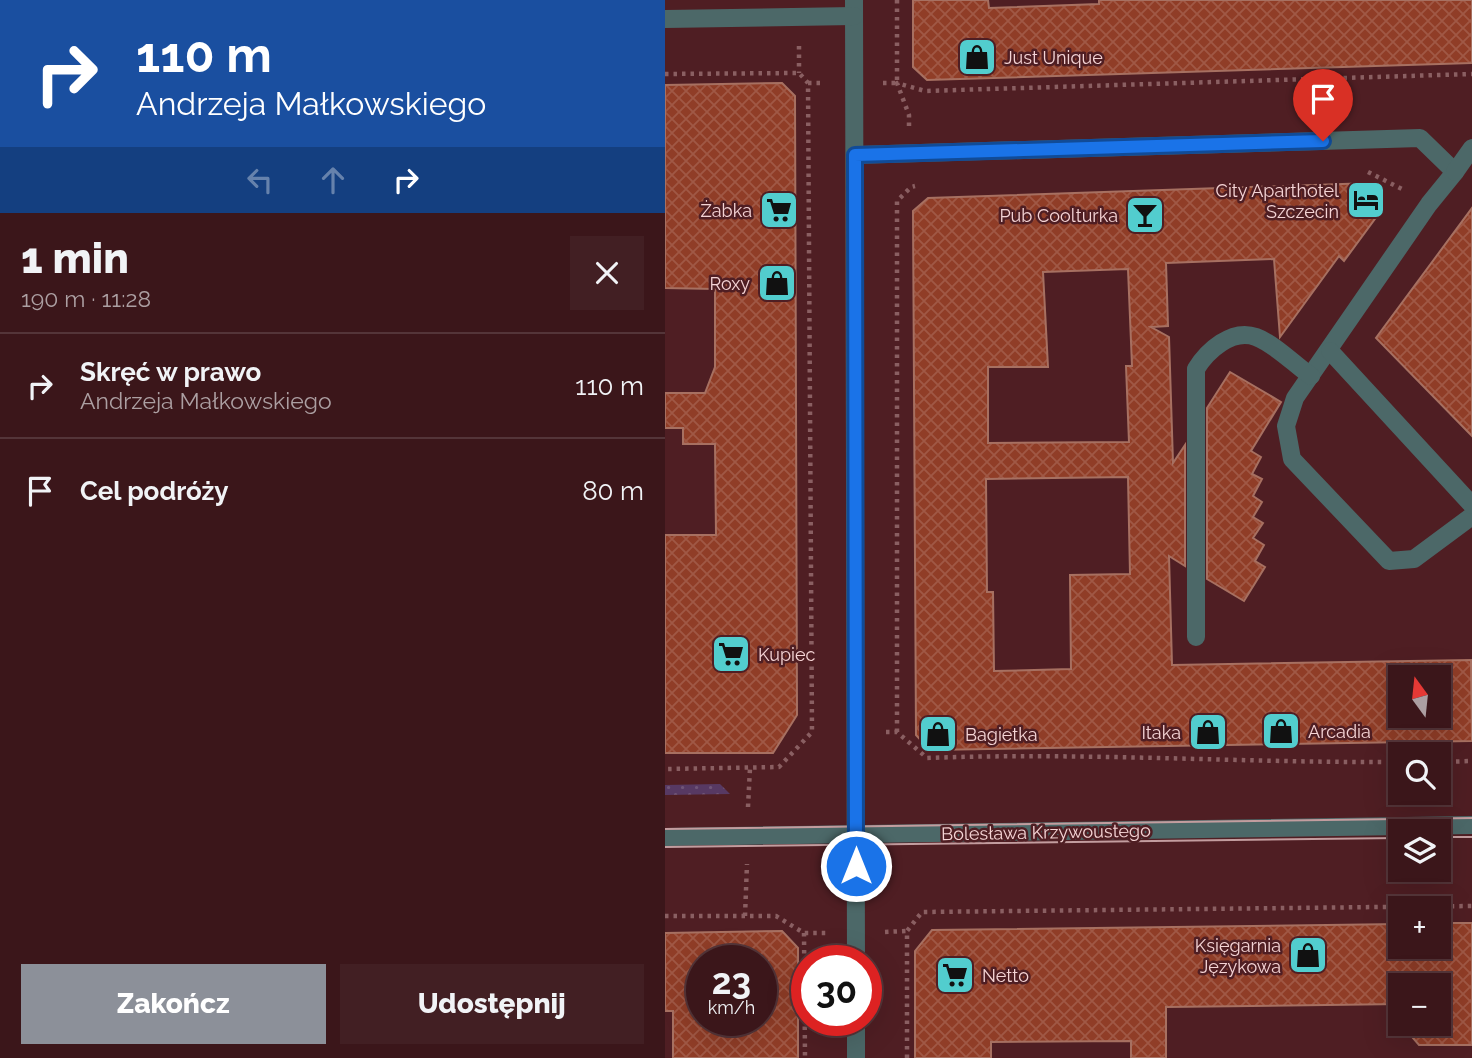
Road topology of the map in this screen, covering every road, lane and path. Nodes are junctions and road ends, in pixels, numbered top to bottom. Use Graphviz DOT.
graph roads {
  1 [pos="854,8"];
  2 [pos="665,19"];
  3 [pos="665,74"];
  4 [pos="1472,74"];
  5 [pos="1472,148"];
  6 [pos="910,153"];
  7 [pos="855,155"];
  8 [pos="1357,172"];
  9 [pos="1455,172"];
  10 [pos="924,186"];
  11 [pos="911,187"];
  12 [pos="1429,204"];
  13 [pos="1330,351"];
  14 [pos="1311,376"];
  15 [pos="1472,505"];
  16 [pos="1472,516"];
  17 [pos="1196,637"];
  18 [pos="812,732"];
  19 [pos="897,732"];
  20 [pos="856,733"];
  21 [pos="1472,761"];
  22 [pos="1388,762"];
  23 [pos="1451,762"];
  24 [pos="665,769"];
  25 [pos="1472,825"];
  26 [pos="1451,826"];
  27 [pos="1388,828"];
  28 [pos="1451,830"];
  29 [pos="1472,831"];
  30 [pos="856,835"];
  31 [pos="665,837"];
  32 [pos="1472,906"];
  33 [pos="665,916"];
  34 [pos="856,945"];
  35 [pos="856,1036"];
  36 [pos="805,1058"];
  37 [pos="856,1058"];
  38 [pos="907,1058"];
  1 -- 2 [label="street"];
  1 -- 7 [label="street"];
  3 -- 18 [label="path"];
  4 -- 6 [label="path"];
  5 -- 9 [label="street"];
  6 -- 7 [label="street"];
  6 -- 9 [label="street"];
  6 -- 11 [label="path"];
  7 -- 20 [label="street"];
  8 -- 12 [label="path"];
  9 -- 12 [label="street"];
  10 -- 11 [label="path"];
  11 -- 19 [label="path"];
  12 -- 13 [label="street"];
  13 -- 14 [label="street"];
  13 -- 15 [label="street"];
  14 -- 16 [label="street"];
  14 -- 17 [label="street"];
  18 -- 20 [label="path"];
  18 -- 24 [label="path"];
  19 -- 20 [label="path"];
  19 -- 22 [label="path"];
  20 -- 30 [label="street"];
  21 -- 23 [label="path"];
  25 -- 26 [label="street, Bolesława Krzywoustego"];
  27 -- 30 [label="street, Bolesława Krzywoustego"];
  28 -- 29 [label="street, Bolesława Krzywoustego"];
  30 -- 31 [label="street, Bolesława Krzywoustego"];
  30 -- 34 [label="street"];
  32 -- 38 [label="path"];
  33 -- 36 [label="path"];
  35 -- 37 [label="street"];
}
